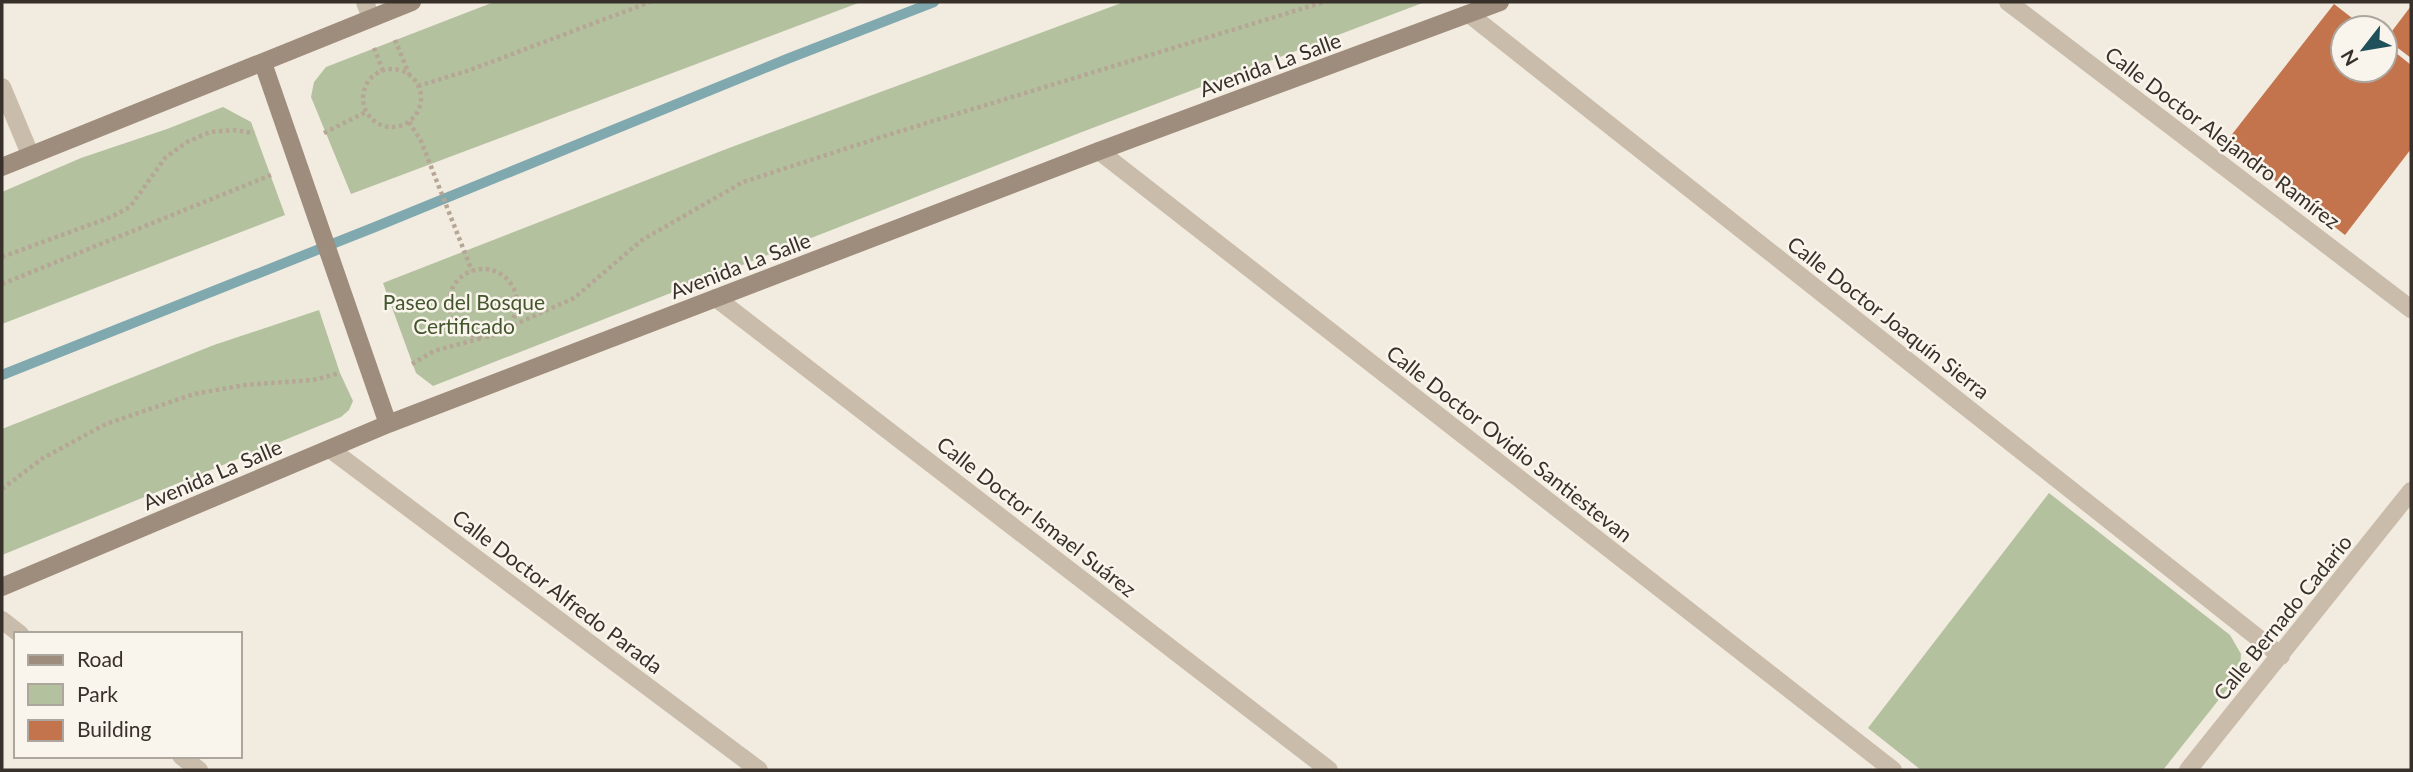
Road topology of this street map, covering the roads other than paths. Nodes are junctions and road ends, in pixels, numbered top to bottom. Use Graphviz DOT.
graph roads {
  1 [pos="412,2"];
  2 [pos="1500,2"];
  3 [pos="2008,2"];
  4 [pos="368,10"];
  5 [pos="1469,14"];
  6 [pos="262,63"];
  7 [pos="2,87"];
  8 [pos="1099,151"];
  9 [pos="30,153"];
  10 [pos="2,167"];
  11 [pos="716,298"];
  12 [pos="2411,309"];
  13 [pos="388,424"];
  14 [pos="330,449"];
  15 [pos="2411,491"];
  16 [pos="2,587"];
  17 [pos="2,620"];
  18 [pos="17,632"];
  19 [pos="2281,656"];
  20 [pos="184,758"];
  21 [pos="200,770"];
  22 [pos="759,770"];
  23 [pos="1329,770"];
  24 [pos="1893,770"];
  25 [pos="2188,770"];
  1 -- 4 [label="main road"];
  2 -- 5 [label="main road, Avenida La Salle"];
  3 -- 12 [label="street, Calle Doctor Alejandro Ramírez"];
  4 -- 6 [label="main road"];
  5 -- 8 [label="main road, Avenida La Salle"];
  5 -- 19 [label="street, Calle Doctor Joaquín Sierra"];
  6 -- 9 [label="main road"];
  6 -- 13 [label="main road"];
  7 -- 9 [label="street"];
  8 -- 11 [label="main road, Avenida La Salle"];
  8 -- 24 [label="street, Calle Doctor Ovidio Santiestevan"];
  9 -- 10 [label="main road"];
  11 -- 13 [label="main road, Avenida La Salle"];
  11 -- 23 [label="street, Calle Doctor Ismael Suárez"];
  13 -- 14 [label="main road, Avenida La Salle"];
  14 -- 16 [label="main road, Avenida La Salle"];
  14 -- 22 [label="street, Calle Doctor Alfredo Parada"];
  15 -- 19 [label="street, Calle Bernado Cadario"];
  17 -- 18 [label="street"];
  19 -- 25 [label="street, Calle Bernado Cadario"];
  20 -- 21 [label="street"];
}
